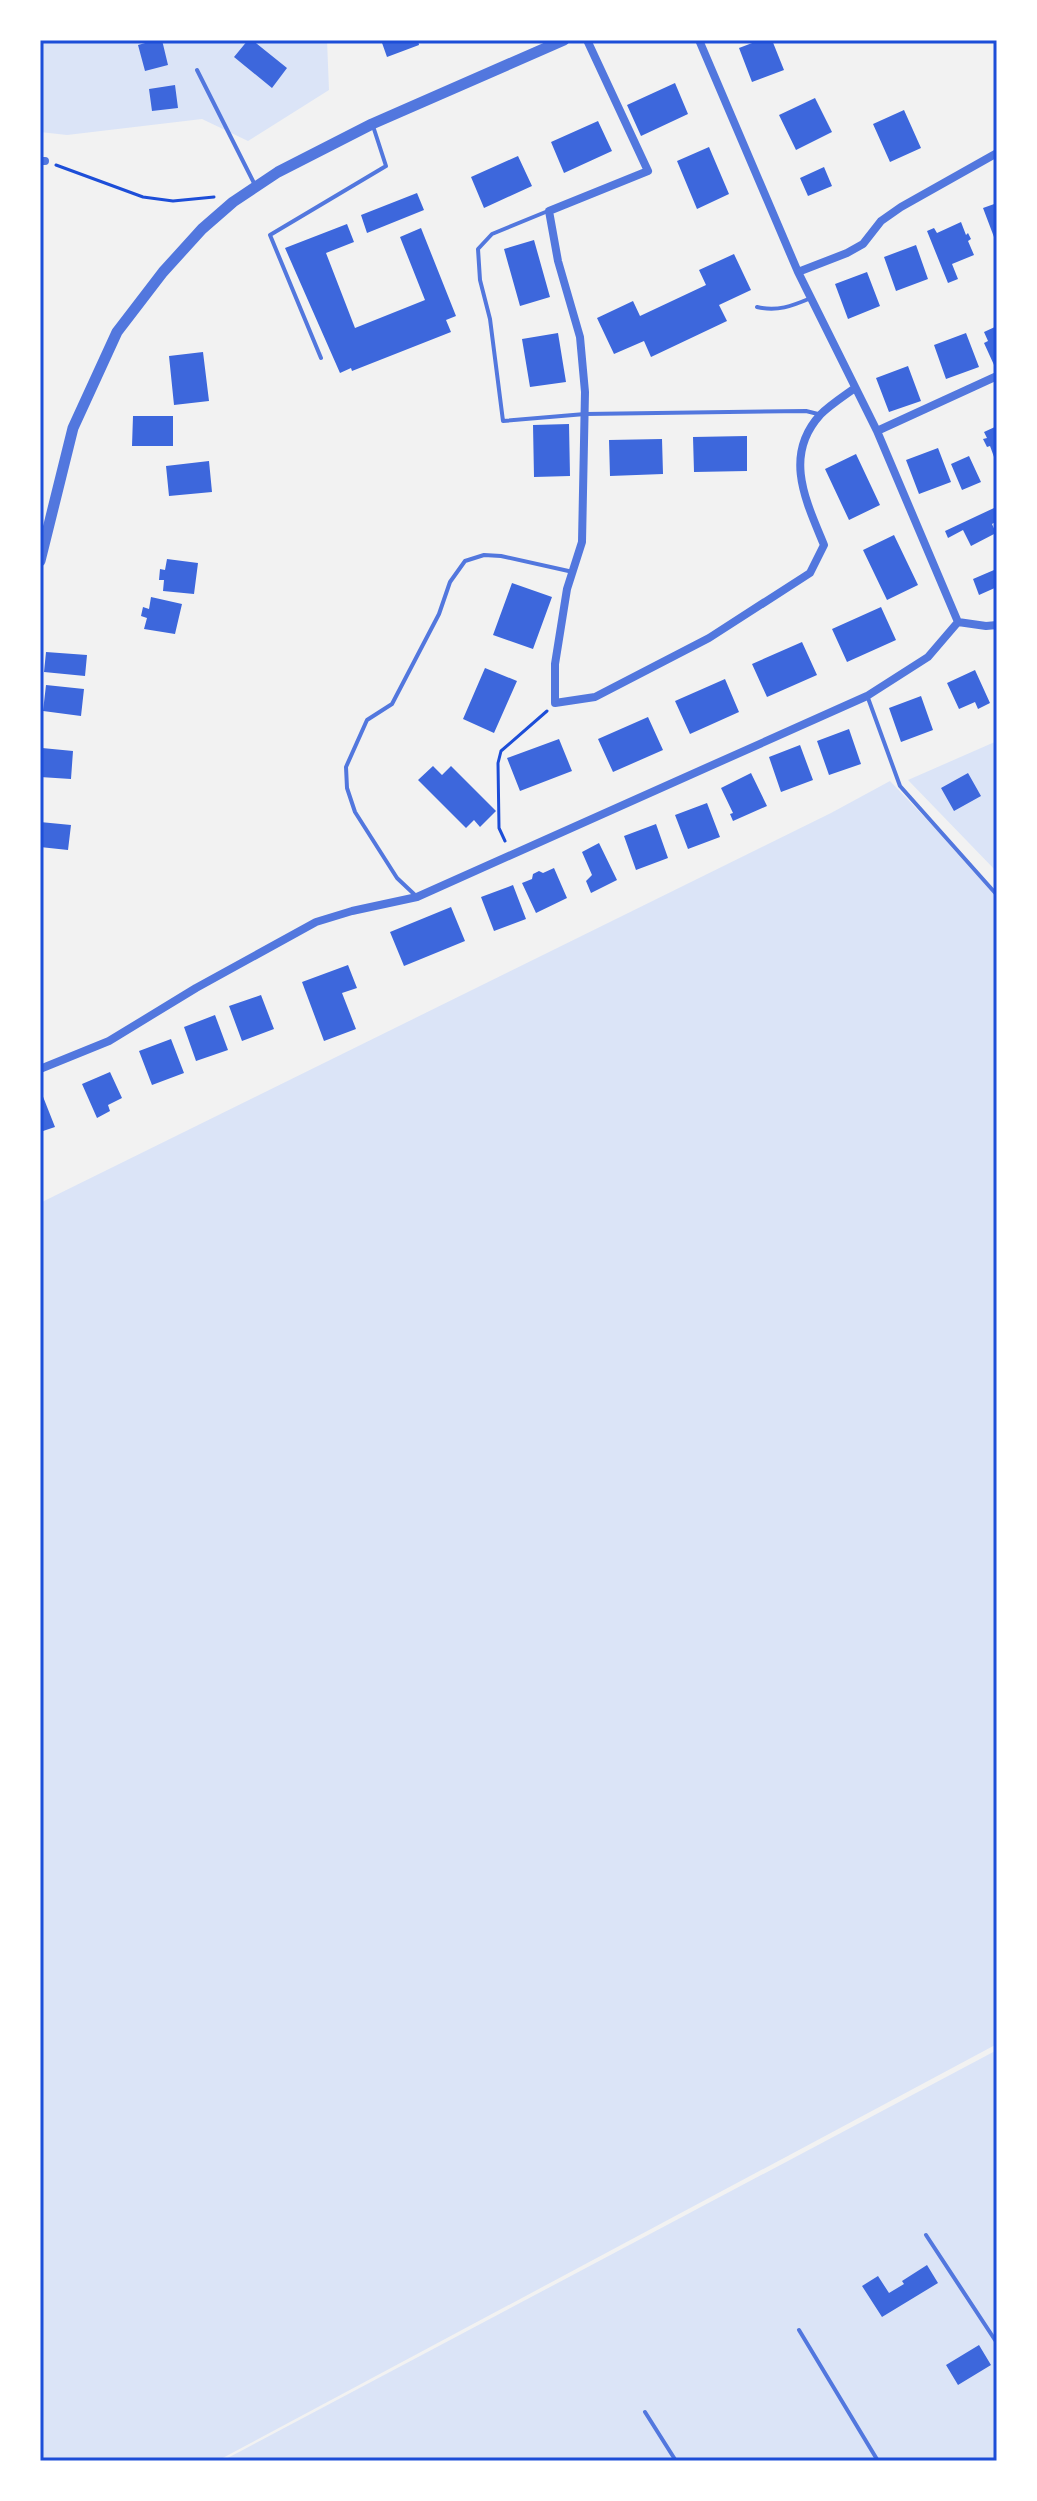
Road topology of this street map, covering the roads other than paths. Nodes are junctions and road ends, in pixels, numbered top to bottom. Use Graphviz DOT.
graph roads {
  1 [pos="564,40"];
  2 [pos="587,40"];
  3 [pos="699,40"];
  4 [pos="197,70"];
  5 [pos="372,124"];
  6 [pos="997,153"];
  7 [pos="256,187"];
  8 [pos="549,211"];
  9 [pos="798,272"];
  10 [pos="811,298"];
  11 [pos="757,307"];
  12 [pos="321,358"];
  13 [pos="997,376"];
  14 [pos="855,388"];
  15 [pos="585,414"];
  16 [pos="821,415"];
  17 [pos="877,431"];
  18 [pos="40,561"];
  19 [pos="573,572"];
  20 [pos="958,622"];
  21 [pos="997,625"];
  22 [pos="867,696"];
  23 [pos="997,895"];
  24 [pos="417,897"];
  25 [pos="40,1069"];
  26 [pos="926,2235"];
  27 [pos="799,2330"];
  28 [pos="997,2343"];
  29 [pos="645,2412"];
  30 [pos="676,2461"];
  31 [pos="878,2461"];
  1 -- 5 [label="street"];
  2 -- 8 [label="street"];
  3 -- 9 [label="street"];
  4 -- 7 [label="lane"];
  5 -- 7 [label="street"];
  5 -- 12 [label="lane"];
  6 -- 9 [label="street"];
  7 -- 18 [label="street"];
  8 -- 15 [label="street"];
  8 -- 15 [label="lane"];
  9 -- 10 [label="street"];
  10 -- 11 [label="lane"];
  10 -- 14 [label="street"];
  13 -- 17 [label="street"];
  14 -- 16 [label="street"];
  14 -- 17 [label="street"];
  15 -- 16 [label="lane"];
  15 -- 19 [label="street"];
  16 -- 19 [label="street"];
  17 -- 20 [label="street"];
  19 -- 24 [label="lane"];
  20 -- 21 [label="street"];
  20 -- 22 [label="street"];
  22 -- 23 [label="lane"];
  22 -- 24 [label="street"];
  24 -- 25 [label="street"];
  26 -- 28 [label="lane"];
  27 -- 31 [label="lane"];
  29 -- 30 [label="lane"];
}
